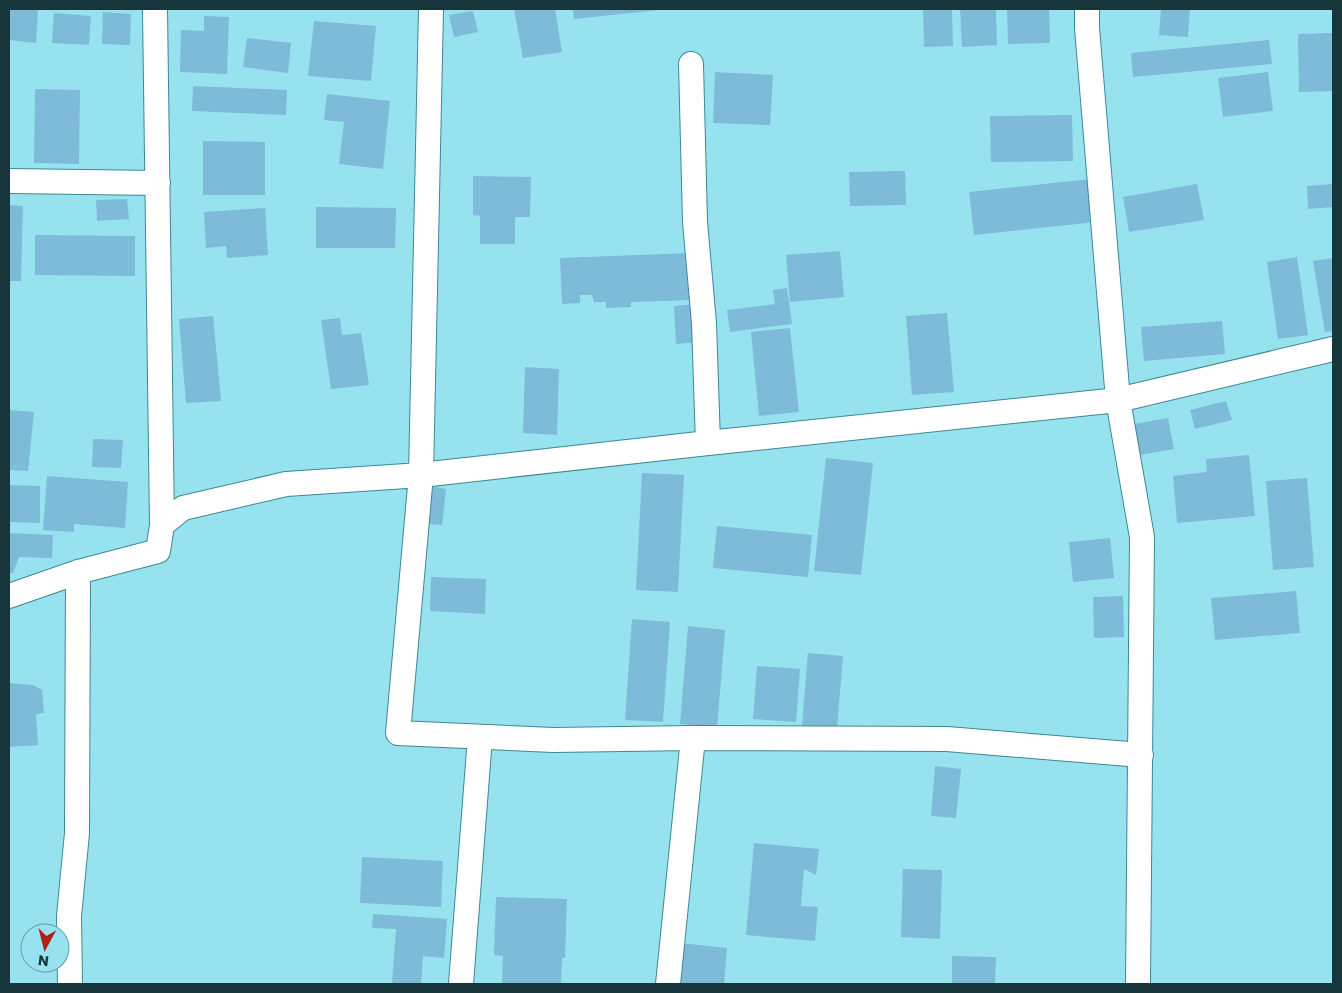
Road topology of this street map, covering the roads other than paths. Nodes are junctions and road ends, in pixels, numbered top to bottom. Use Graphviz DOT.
graph roads {
  1 [pos="155,9"];
  2 [pos="431,9"];
  3 [pos="1087,9"];
  4 [pos="691,64"];
  5 [pos="9,181"];
  6 [pos="158,183"];
  7 [pos="1333,349"];
  8 [pos="1118,400"];
  9 [pos="708,443"];
  10 [pos="420,476"];
  11 [pos="162,525"];
  12 [pos="78,572"];
  13 [pos="9,596"];
  14 [pos="480,737"];
  15 [pos="693,738"];
  16 [pos="1141,755"];
  17 [pos="70,984"];
  18 [pos="461,984"];
  19 [pos="668,984"];
  20 [pos="1138,984"];
  1 -- 6 [label="street"];
  2 -- 10 [label="street"];
  3 -- 8 [label="street"];
  4 -- 9 [label="street"];
  5 -- 6 [label="street"];
  6 -- 11 [label="street"];
  7 -- 8 [label="street"];
  8 -- 9 [label="street"];
  8 -- 16 [label="street"];
  9 -- 10 [label="street"];
  10 -- 11 [label="street"];
  10 -- 14 [label="street"];
  11 -- 12 [label="street"];
  12 -- 13 [label="street"];
  12 -- 17 [label="street"];
  14 -- 15 [label="street"];
  14 -- 18 [label="street"];
  15 -- 16 [label="street"];
  15 -- 19 [label="street"];
  16 -- 20 [label="street"];
}
